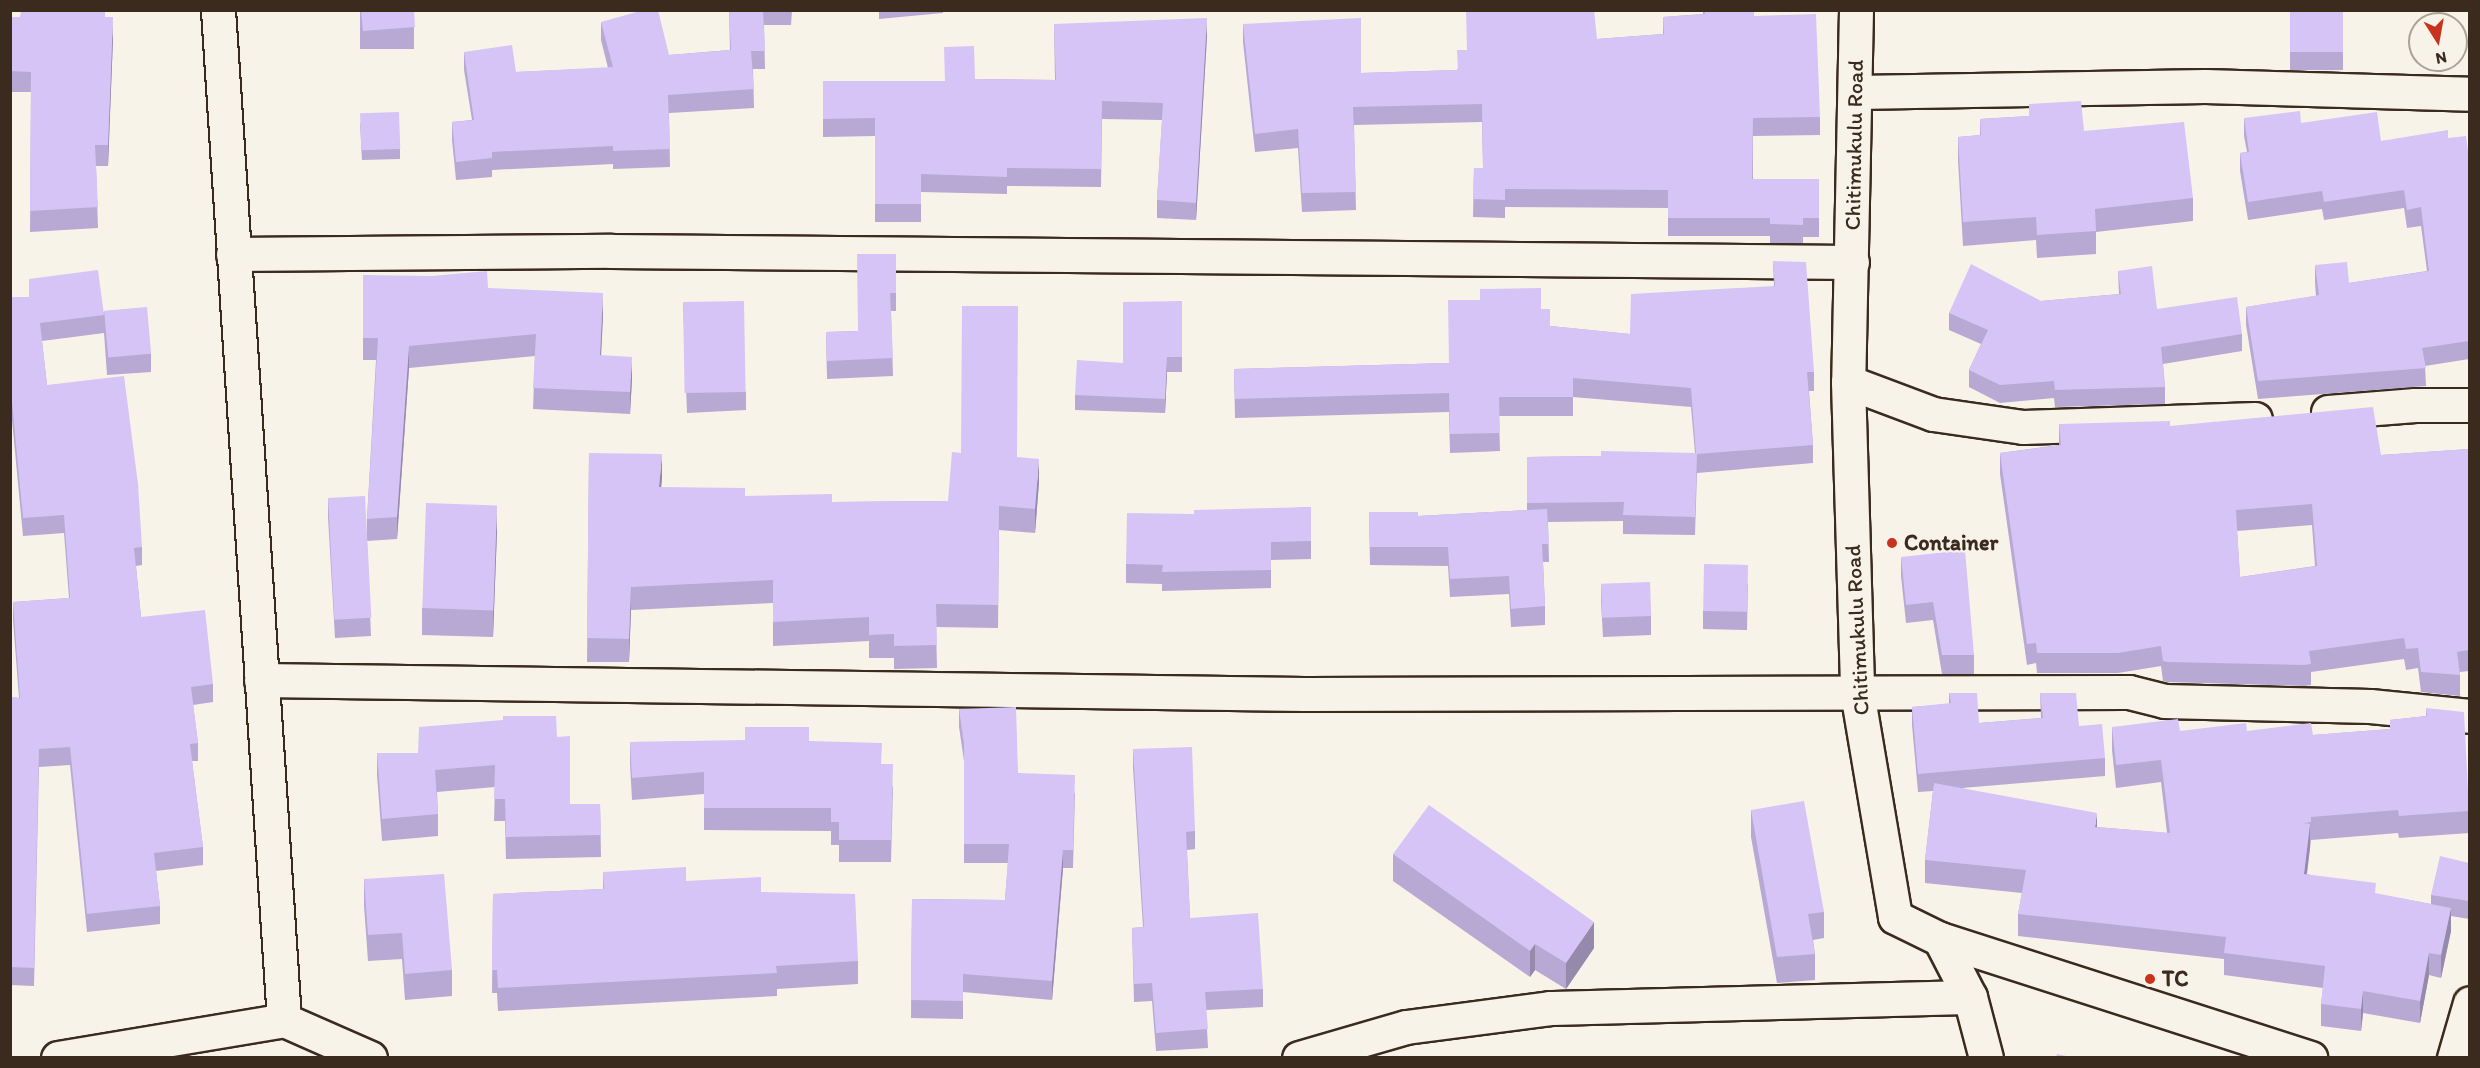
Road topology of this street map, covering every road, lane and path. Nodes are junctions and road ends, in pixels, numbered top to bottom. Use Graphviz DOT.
graph roads {
  1 [pos="218,10"];
  2 [pos="1856,10"];
  3 [pos="1856,92"];
  4 [pos="2469,94"];
  5 [pos="233,254"];
  6 [pos="1852,262"];
  7 [pos="1848,382"];
  8 [pos="2469,405"];
  9 [pos="261,680"];
  10 [pos="1857,692"];
  11 [pos="2469,716"];
  12 [pos="1940,939"];
  13 [pos="1970,997"];
  14 [pos="2469,1003"];
  15 [pos="284,1020"];
  16 [pos="166,1050"];
  17 [pos="58,1058"];
  18 [pos="370,1058"];
  19 [pos="1299,1058"];
  20 [pos="1986,1058"];
  21 [pos="2310,1058"];
  22 [pos="2454,1058"];
  1 -- 5 [label="street"];
  2 -- 3 [label="street, Chitimukulu Road"];
  3 -- 4 [label="street"];
  3 -- 6 [label="street, Chitimukulu Road"];
  5 -- 6 [label="street"];
  5 -- 9 [label="street"];
  6 -- 7 [label="street, Chitimukulu Road"];
  7 -- 8 [label="street"];
  7 -- 10 [label="street, Chitimukulu Road"];
  9 -- 10 [label="street"];
  9 -- 15 [label="street"];
  10 -- 11 [label="street"];
  10 -- 12 [label="street, Chitimukulu Road"];
  12 -- 13 [label="street"];
  12 -- 21 [label="street, Chitimukulu Road"];
  13 -- 19 [label="street"];
  13 -- 20 [label="street"];
  14 -- 22 [label="street"];
  15 -- 16 [label="street"];
  15 -- 18 [label="street"];
  16 -- 17 [label="street"];
}
